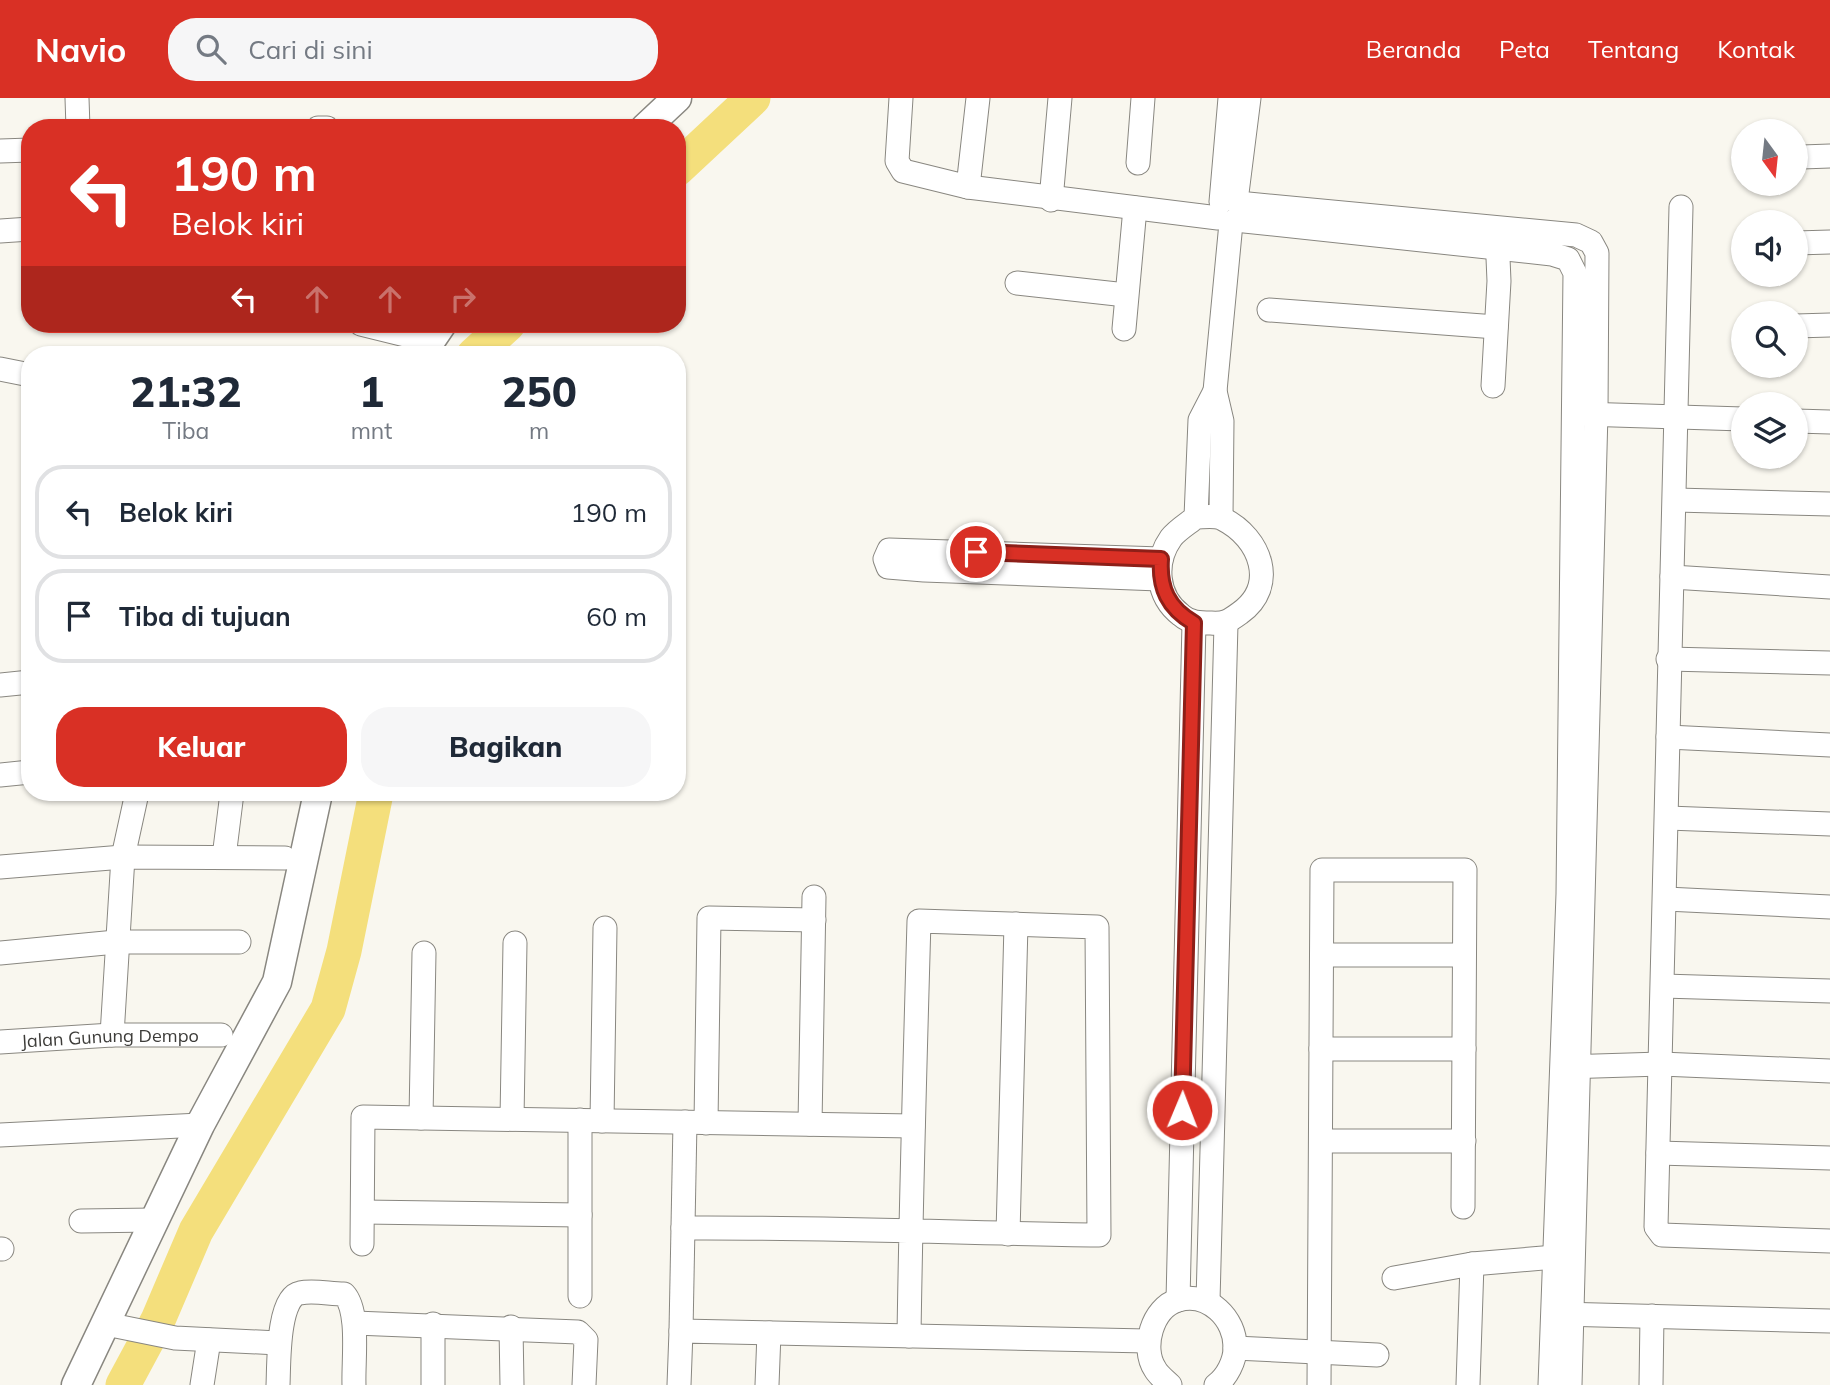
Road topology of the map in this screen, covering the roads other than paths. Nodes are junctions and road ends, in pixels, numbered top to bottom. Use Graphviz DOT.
graph roads {
  1 [pos="77,98"];
  2 [pos="677,98"];
  3 [pos="901,98"];
  4 [pos="978,98"];
  5 [pos="1060,98"];
  6 [pos="1143,98"];
  7 [pos="1230,98"];
  8 [pos="1249,98"];
  9 [pos="78,119"];
  10 [pos="655,119"];
  11 [pos="21,151"];
  12 [pos="0,152"];
  13 [pos="1830,156"];
  14 [pos="1808,157"];
  15 [pos="1138,163"];
  16 [pos="968,187"];
  17 [pos="1051,200"];
  18 [pos="1681,207"];
  19 [pos="1135,208"];
  20 [pos="1230,211"];
  21 [pos="21,230"];
  22 [pos="0,231"];
  23 [pos="1576,234"];
  24 [pos="1497,237"];
  25 [pos="1830,242"];
  26 [pos="1808,243"];
  27 [pos="1568,259"];
  28 [pos="1017,283"];
  29 [pos="1126,295"];
  30 [pos="1269,310"];
  31 [pos="1830,325"];
  32 [pos="1808,326"];
  33 [pos="1496,327"];
  34 [pos="1124,329"];
  35 [pos="400,333"];
  36 [pos="431,340"];
  37 [pos="0,369"];
  38 [pos="21,373"];
  39 [pos="1493,386"];
  40 [pos="1215,391"];
  41 [pos="1585,413"];
  42 [pos="1675,416"];
  43 [pos="1731,418"];
  44 [pos="1808,421"];
  45 [pos="1830,422"];
  46 [pos="1676,500"];
  47 [pos="1830,504"];
  48 [pos="1196,517"];
  49 [pos="1221,517"];
  50 [pos="1160,569"];
  51 [pos="1672,577"];
  52 [pos="1830,587"];
  53 [pos="1194,623"];
  54 [pos="1226,624"];
  55 [pos="1668,659"];
  56 [pos="1830,663"];
  57 [pos="21,683"];
  58 [pos="0,685"];
  59 [pos="1668,737"];
  60 [pos="1830,746"];
  61 [pos="21,773"];
  62 [pos="0,775"];
  63 [pos="135,801"];
  64 [pos="231,801"];
  65 [pos="316,801"];
  66 [pos="1668,818"];
  67 [pos="1830,824"];
  68 [pos="224,857"];
  69 [pos="123,858"];
  70 [pos="285,858"];
  71 [pos="0,867"];
  72 [pos="1665,899"];
  73 [pos="1830,907"];
  74 [pos="1016,924"];
  75 [pos="605,928"];
  76 [pos="239,942"];
  77 [pos="116,943"];
  78 [pos="515,943"];
  79 [pos="0,953"];
  80 [pos="424,953"];
  81 [pos="1322,955"];
  82 [pos="1464,955"];
  83 [pos="1663,986"];
  84 [pos="1830,991"];
  85 [pos="221,1034"];
  86 [pos="112,1035"];
  87 [pos="0,1042"];
  88 [pos="1321,1049"];
  89 [pos="1464,1049"];
  90 [pos="1661,1064"];
  91 [pos="1570,1067"];
  92 [pos="1830,1070"];
  93 [pos="421,1118"];
  94 [pos="512,1119"];
  95 [pos="591,1121"];
  96 [pos="696,1122"];
  97 [pos="810,1124"];
  98 [pos="200,1125"];
  99 [pos="913,1126"];
  100 [pos="0,1136"];
  101 [pos="1464,1141"];
  102 [pos="1321,1142"];
  103 [pos="1658,1153"];
  104 [pos="1830,1158"];
  105 [pos="1463,1208"];
  106 [pos="363,1212"];
  107 [pos="580,1215"];
  108 [pos="154,1220"];
  109 [pos="81,1221"];
  110 [pos="683,1228"];
  111 [pos="911,1230"];
  112 [pos="1008,1234"];
  113 [pos="1830,1241"];
  114 [pos="362,1244"];
  115 [pos="1555,1257"];
  116 [pos="1472,1264"];
  117 [pos="1394,1278"];
  118 [pos="580,1296"];
  119 [pos="1178,1300"];
  120 [pos="1208,1301"];
  121 [pos="1564,1314"];
  122 [pos="1652,1317"];
  123 [pos="1830,1321"];
  124 [pos="355,1323"];
  125 [pos="106,1324"];
  126 [pos="433,1324"];
  127 [pos="511,1327"];
  128 [pos="681,1331"];
  129 [pos="769,1333"];
  130 [pos="909,1336"];
  131 [pos="209,1340"];
  132 [pos="1147,1341"];
  133 [pos="278,1343"];
  134 [pos="1235,1348"];
  135 [pos="1320,1352"];
  136 [pos="1377,1355"];
  137 [pos="76,1385"];
  138 [pos="202,1385"];
  139 [pos="278,1385"];
  140 [pos="354,1385"];
  141 [pos="433,1385"];
  142 [pos="512,1385"];
  143 [pos="584,1385"];
  144 [pos="679,1385"];
  145 [pos="767,1385"];
  146 [pos="1170,1385"];
  147 [pos="1216,1385"];
  148 [pos="1319,1385"];
  149 [pos="1468,1385"];
  150 [pos="1550,1385"];
  151 [pos="1570,1385"];
  152 [pos="1651,1385"];
  1 -- 9 [label="street"];
  2 -- 10 [label="street"];
  3 -- 16 [label="street"];
  4 -- 16 [label="street"];
  5 -- 17 [label="street"];
  6 -- 15 [label="street"];
  7 -- 20 [label="street"];
  8 -- 20 [label="street"];
  11 -- 12 [label="street"];
  13 -- 14 [label="street"];
  16 -- 17 [label="street"];
  17 -- 19 [label="street"];
  18 -- 42 [label="street"];
  19 -- 20 [label="street"];
  19 -- 29 [label="street"];
  20 -- 24 [label="street"];
  20 -- 40 [label="street"];
  21 -- 22 [label="street"];
  23 -- 24 [label="street"];
  23 -- 27 [label="street"];
  23 -- 41 [label="street"];
  24 -- 27 [label="street"];
  24 -- 33 [label="street"];
  25 -- 26 [label="street"];
  27 -- 41 [label="street"];
  28 -- 29 [label="street"];
  29 -- 34 [label="street"];
  30 -- 33 [label="street"];
  31 -- 32 [label="street"];
  33 -- 39 [label="street"];
  35 -- 36 [label="street"];
  37 -- 38 [label="street"];
  40 -- 48 [label="street"];
  40 -- 49 [label="street"];
  41 -- 42 [label="street"];
  41 -- 91 [label="street"];
  42 -- 43 [label="street"];
  42 -- 46 [label="street"];
  44 -- 45 [label="street"];
  46 -- 47 [label="street"];
  46 -- 51 [label="street"];
  48 -- 49 [label="street"];
  48 -- 50 [label="street"];
  49 -- 54 [label="street"];
  50 -- 50 [label="street"];
  50 -- 53 [label="street"];
  51 -- 52 [label="street"];
  51 -- 55 [label="street"];
  53 -- 54 [label="street"];
  53 -- 119 [label="street"];
  54 -- 120 [label="street"];
  55 -- 56 [label="street"];
  55 -- 59 [label="street"];
  57 -- 58 [label="street"];
  59 -- 60 [label="street"];
  59 -- 66 [label="street"];
  61 -- 62 [label="street"];
  63 -- 69 [label="street"];
  64 -- 68 [label="street"];
  65 -- 98 [label="street"];
  66 -- 67 [label="street"];
  66 -- 72 [label="street"];
  68 -- 69 [label="street"];
  68 -- 70 [label="street"];
  69 -- 71 [label="street"];
  69 -- 77 [label="street"];
  72 -- 73 [label="street"];
  72 -- 83 [label="street"];
  74 -- 99 [label="street"];
  74 -- 112 [label="street"];
  74 -- 112 [label="street"];
  75 -- 95 [label="street"];
  76 -- 77 [label="street"];
  77 -- 79 [label="street"];
  77 -- 86 [label="street"];
  78 -- 94 [label="street"];
  80 -- 93 [label="street"];
  81 -- 82 [label="street"];
  81 -- 82 [label="street"];
  81 -- 88 [label="street"];
  82 -- 89 [label="street"];
  83 -- 84 [label="street"];
  83 -- 90 [label="street"];
  85 -- 86 [label="street, Jalan Gunung Dempo"];
  86 -- 87 [label="street, Jalan Gunung Dempo"];
  88 -- 89 [label="street"];
  88 -- 102 [label="street"];
  89 -- 101 [label="street"];
  90 -- 91 [label="street"];
  90 -- 92 [label="street"];
  90 -- 103 [label="street"];
  91 -- 115 [label="street"];
  91 -- 121 [label="street"];
  93 -- 94 [label="street"];
  93 -- 106 [label="street"];
  94 -- 95 [label="street"];
  95 -- 96 [label="street"];
  95 -- 107 [label="street"];
  96 -- 97 [label="street"];
  96 -- 97 [label="street"];
  96 -- 110 [label="street"];
  97 -- 99 [label="street"];
  98 -- 100 [label="street"];
  98 -- 108 [label="street"];
  99 -- 111 [label="street"];
  101 -- 102 [label="street"];
  101 -- 105 [label="street"];
  102 -- 135 [label="street"];
  103 -- 104 [label="street"];
  103 -- 113 [label="street"];
  106 -- 107 [label="street"];
  106 -- 114 [label="street"];
  107 -- 118 [label="street"];
  108 -- 109 [label="street"];
  108 -- 125 [label="street"];
  110 -- 111 [label="street"];
  110 -- 128 [label="street"];
  111 -- 112 [label="street"];
  111 -- 130 [label="street"];
  115 -- 116 [label="street"];
  115 -- 121 [label="street"];
  116 -- 117 [label="street"];
  116 -- 149 [label="street"];
  119 -- 120 [label="street"];
  119 -- 132 [label="street"];
  120 -- 134 [label="street"];
  121 -- 122 [label="street"];
  121 -- 150 [label="street"];
  121 -- 151 [label="street"];
  122 -- 123 [label="street"];
  122 -- 152 [label="street"];
  124 -- 126 [label="street"];
  124 -- 133 [label="street"];
  124 -- 140 [label="street"];
  125 -- 131 [label="street"];
  125 -- 137 [label="street"];
  126 -- 127 [label="street"];
  126 -- 141 [label="street"];
  127 -- 142 [label="street"];
  127 -- 143 [label="street"];
  128 -- 129 [label="street"];
  128 -- 144 [label="street"];
  129 -- 130 [label="street"];
  129 -- 145 [label="street"];
  130 -- 132 [label="street"];
  131 -- 133 [label="street"];
  131 -- 138 [label="street"];
  132 -- 146 [label="street"];
  133 -- 139 [label="street"];
  134 -- 135 [label="street"];
  134 -- 147 [label="street"];
  135 -- 136 [label="street"];
  135 -- 148 [label="street"];
}
